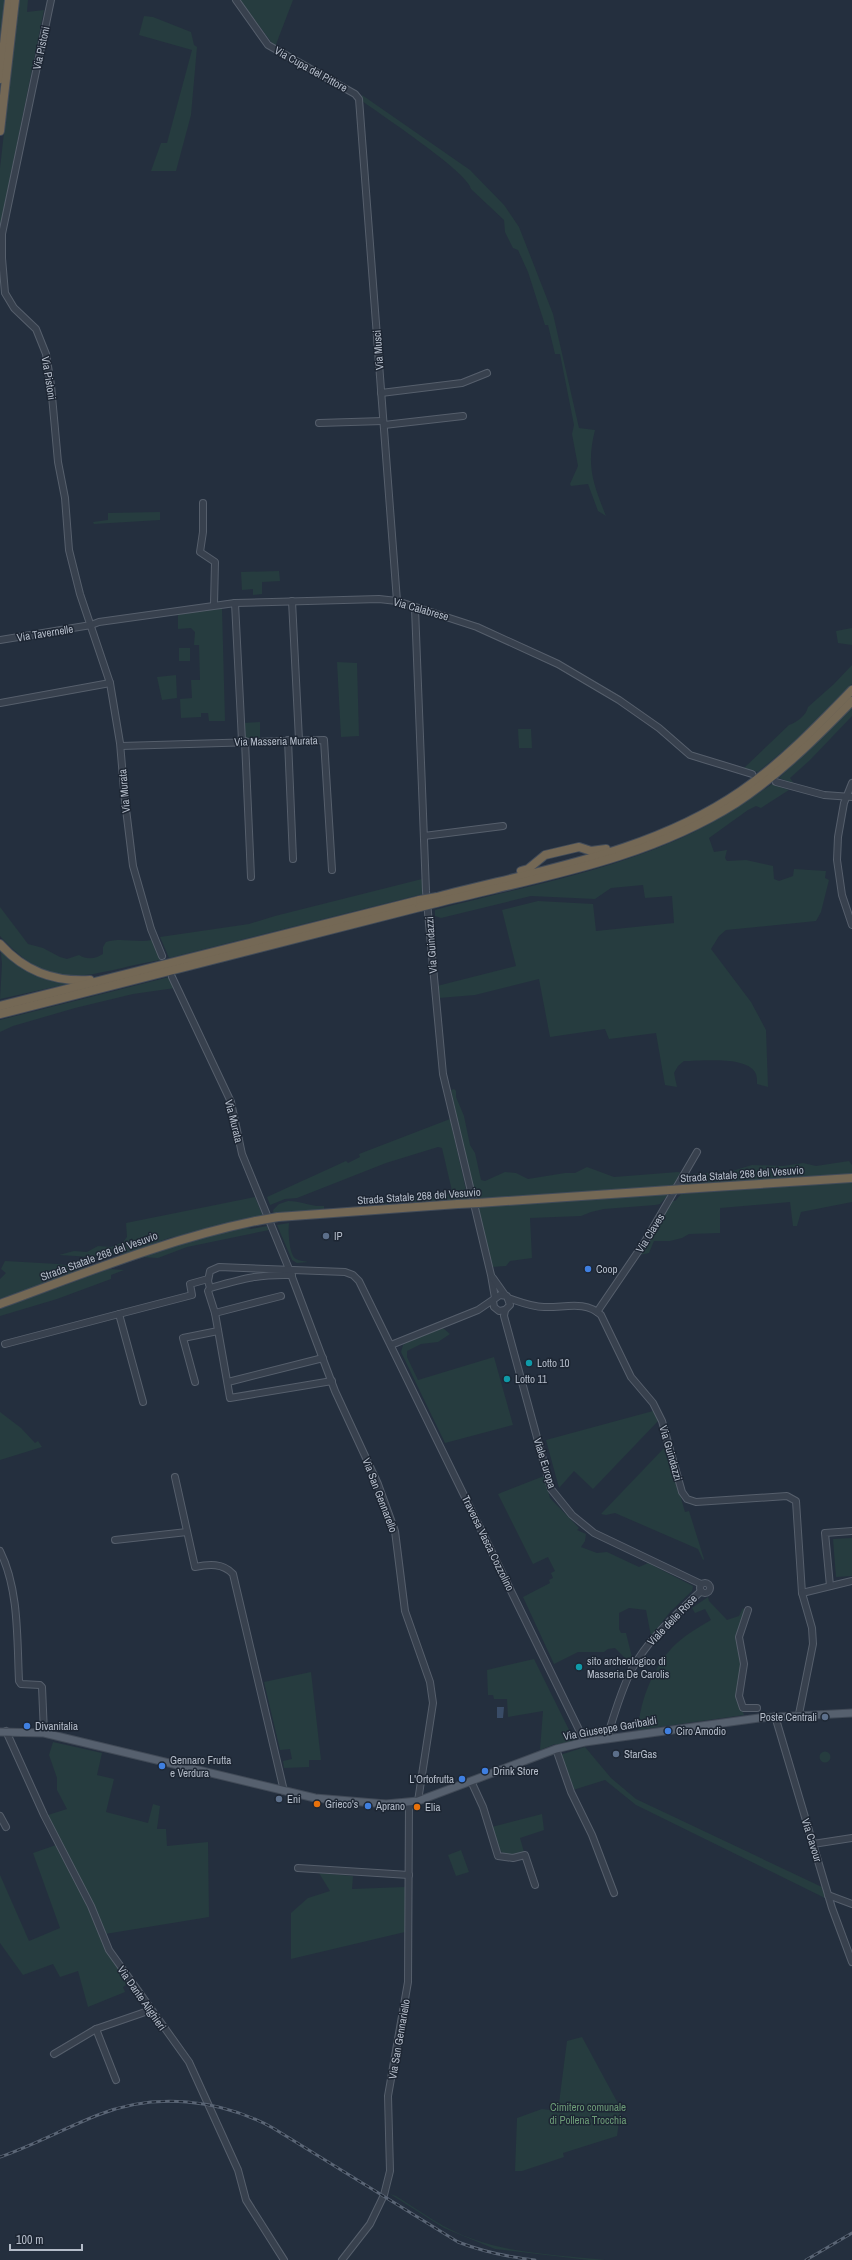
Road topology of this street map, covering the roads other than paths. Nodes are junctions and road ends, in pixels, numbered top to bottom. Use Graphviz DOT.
graph roads {
  1 [pos="9,0"];
  2 [pos="15,0"];
  3 [pos="51,0"];
  4 [pos="236,0"];
  5 [pos="0,79"];
  6 [pos="359,99"];
  7 [pos="0,131"];
  8 [pos="487,373"];
  9 [pos="381,392"];
  10 [pos="463,416"];
  11 [pos="319,423"];
  12 [pos="384,423"];
  13 [pos="203,503"];
  14 [pos="292,601"];
  15 [pos="397,601"];
  16 [pos="235,603"];
  17 [pos="214,605"];
  18 [pos="415,608"];
  19 [pos="91,626"];
  20 [pos="0,640"];
  21 [pos="110,683"];
  22 [pos="852,690"];
  23 [pos="852,701"];
  24 [pos="0,703"];
  25 [pos="288,740"];
  26 [pos="299,740"];
  27 [pos="244,741"];
  28 [pos="121,746"];
  29 [pos="752,774"];
  30 [pos="776,782"];
  31 [pos="852,783"];
  32 [pos="849,797"];
  33 [pos="503,826"];
  34 [pos="424,836"];
  35 [pos="655,837"];
  36 [pos="293,859"];
  37 [pos="332,870"];
  38 [pos="251,877"];
  39 [pos="483,885"];
  40 [pos="437,900"];
  41 [pos="420,904"];
  42 [pos="852,926"];
  43 [pos="0,944"];
  44 [pos="162,956"];
  45 [pos="172,977"];
  46 [pos="109,979"];
  47 [pos="1,1012"];
  48 [pos="697,1152"];
  49 [pos="852,1178"];
  50 [pos="290,1272"];
  51 [pos="491,1275"];
  52 [pos="208,1279"];
  53 [pos="210,1288"];
  54 [pos="281,1296"];
  55 [pos="507,1297"];
  56 [pos="494,1299"];
  57 [pos="0,1304"];
  58 [pos="525,1304"];
  59 [pos="478,1310"];
  60 [pos="503,1311"];
  61 [pos="597,1312"];
  62 [pos="214,1313"];
  63 [pos="119,1314"];
  64 [pos="218,1331"];
  65 [pos="5,1344"];
  66 [pos="391,1345"];
  67 [pos="323,1358"];
  68 [pos="332,1381"];
  69 [pos="195,1382"];
  70 [pos="228,1382"];
  71 [pos="143,1402"];
  72 [pos="175,1477"];
  73 [pos="187,1532"];
  74 [pos="852,1532"];
  75 [pos="115,1540"];
  76 [pos="0,1551"];
  77 [pos="852,1581"];
  78 [pos="830,1586"];
  79 [pos="701,1588"];
  80 [pos="802,1593"];
  81 [pos="748,1610"];
  82 [pos="757,1708"];
  83 [pos="852,1713"];
  84 [pos="800,1714"];
  85 [pos="774,1716"];
  86 [pos="3,1732"];
  87 [pos="44,1733"];
  88 [pos="607,1738"];
  89 [pos="585,1742"];
  90 [pos="556,1749"];
  91 [pos="471,1781"];
  92 [pos="284,1791"];
  93 [pos="418,1801"];
  94 [pos="409,1803"];
  95 [pos="0,1816"];
  96 [pos="6,1827"];
  97 [pos="852,1838"];
  98 [pos="813,1844"];
  99 [pos="298,1868"];
  100 [pos="409,1875"];
  101 [pos="535,1885"];
  102 [pos="614,1893"];
  103 [pos="828,1895"];
  104 [pos="852,1904"];
  105 [pos="852,1962"];
  106 [pos="151,2010"];
  107 [pos="96,2029"];
  108 [pos="54,2054"];
  109 [pos="116,2080"];
  110 [pos="284,2260"];
  111 [pos="342,2260"];
  1 -- 5 [label="highway"];
  2 -- 7 [label="highway"];
  3 -- 19 [label="street, Via Pistoni"];
  4 -- 6 [label="street, Via Cupa del Pittore"];
  6 -- 9 [label="street, Via Musci"];
  8 -- 9 [label="street"];
  9 -- 12 [label="street, Via Musci"];
  10 -- 12 [label="street"];
  11 -- 12 [label="street"];
  12 -- 15 [label="street, Via Musci"];
  13 -- 17 [label="street"];
  14 -- 15 [label="street, Via Calabrese"];
  14 -- 16 [label="street, Via Calabrese"];
  14 -- 26 [label="street"];
  15 -- 18 [label="street, Via Calabrese"];
  16 -- 17 [label="street, Via Calabrese"];
  16 -- 27 [label="street"];
  17 -- 19 [label="street, Via Calabrese"];
  18 -- 29 [label="street, Via Calabrese"];
  18 -- 34 [label="street, Via Guindazzi"];
  19 -- 20 [label="street, Via Tavernelle"];
  19 -- 21 [label="street, Via Murata"];
  21 -- 24 [label="street"];
  21 -- 28 [label="street, Via Murata"];
  22 -- 35 [label="highway"];
  23 -- 40 [label="highway"];
  25 -- 26 [label="street, Via Masseria Murata"];
  25 -- 27 [label="street, Via Masseria Murata"];
  25 -- 36 [label="street"];
  26 -- 37 [label="street, Via Masseria Murata"];
  27 -- 28 [label="street, Via Masseria Murata"];
  27 -- 38 [label="street"];
  28 -- 44 [label="street, Via Murata"];
  30 -- 32 [label="street"];
  31 -- 32 [label="street"];
  32 -- 42 [label="street"];
  33 -- 34 [label="street"];
  34 -- 51 [label="street, Via Guindazzi"];
  35 -- 39 [label="highway"];
  35 -- 39 [label="highway"];
  39 -- 40 [label="highway"];
  40 -- 41 [label="highway, bridge"];
  41 -- 46 [label="highway"];
  41 -- 47 [label="highway"];
  43 -- 46 [label="highway"];
  45 -- 50 [label="street, Via Murata"];
  46 -- 47 [label="highway"];
  48 -- 61 [label="street, Via Claves"];
  49 -- 57 [label="highway, Strada Statale 268 del Vesuvio, bridge"];
  50 -- 52 [label="street"];
  50 -- 53 [label="street"];
  50 -- 66 [label="street, Traversa Vasca Cozzolino"];
  50 -- 67 [label="street, Via San Gennarello"];
  51 -- 55 [label="street, Via Guindazzi"];
  51 -- 56 [label="street, Via Guindazzi"];
  52 -- 53 [label="street"];
  52 -- 63 [label="street"];
  53 -- 62 [label="street"];
  54 -- 62 [label="street"];
  55 -- 56 [label="street"];
  55 -- 58 [label="street"];
  55 -- 60 [label="street"];
  56 -- 59 [label="street"];
  56 -- 60 [label="street, Via Guindazzi"];
  58 -- 60 [label="street"];
  58 -- 61 [label="street"];
  59 -- 60 [label="street"];
  59 -- 66 [label="street"];
  60 -- 79 [label="street, Viale Europa"];
  61 -- 80 [label="street, Via Guindazzi"];
  62 -- 64 [label="street"];
  63 -- 65 [label="street"];
  63 -- 71 [label="street"];
  64 -- 69 [label="street"];
  64 -- 70 [label="street"];
  66 -- 89 [label="street, Traversa Vasca Cozzolino"];
  67 -- 68 [label="street, Via San Gennarello"];
  67 -- 70 [label="street"];
  68 -- 70 [label="street"];
  68 -- 93 [label="street, Via San Gennarello"];
  72 -- 73 [label="street"];
  73 -- 75 [label="street"];
  73 -- 92 [label="street"];
  74 -- 78 [label="street"];
  76 -- 87 [label="street"];
  77 -- 78 [label="street"];
  78 -- 80 [label="street"];
  79 -- 88 [label="street, Viale delle Rose"];
  80 -- 84 [label="street, Via Guindazzi"];
  81 -- 82 [label="street"];
  83 -- 84 [label="main road, Via Giuseppe Garibaldi"];
  84 -- 85 [label="main road, Via Giuseppe Garibaldi"];
  85 -- 88 [label="main road, Via Giuseppe Garibaldi"];
  85 -- 98 [label="street, Via Cavour"];
  86 -- 87 [label="main road, Via Giuseppe Garibaldi"];
  86 -- 106 [label="street, Via Dante Alighieri"];
  87 -- 92 [label="main road, Via Giuseppe Garibaldi"];
  88 -- 89 [label="main road, Via Giuseppe Garibaldi"];
  89 -- 90 [label="main road, Via Giuseppe Garibaldi"];
  90 -- 91 [label="main road, Via Giuseppe Garibaldi"];
  90 -- 102 [label="street"];
  91 -- 93 [label="main road, Via Giuseppe Garibaldi"];
  91 -- 101 [label="street"];
  92 -- 94 [label="main road, Via Giuseppe Garibaldi"];
  93 -- 94 [label="main road, Via Giuseppe Garibaldi"];
  94 -- 100 [label="street, Via San Gennariello"];
  95 -- 96 [label="street"];
  97 -- 98 [label="street"];
  98 -- 103 [label="street, Via Cavour"];
  99 -- 100 [label="street"];
  100 -- 111 [label="street, Via San Gennariello"];
  103 -- 104 [label="street"];
  103 -- 105 [label="street, Via Cavour"];
  106 -- 107 [label="street"];
  106 -- 110 [label="street, Via Dante Alighieri"];
  107 -- 108 [label="street"];
  107 -- 109 [label="street"];
}
